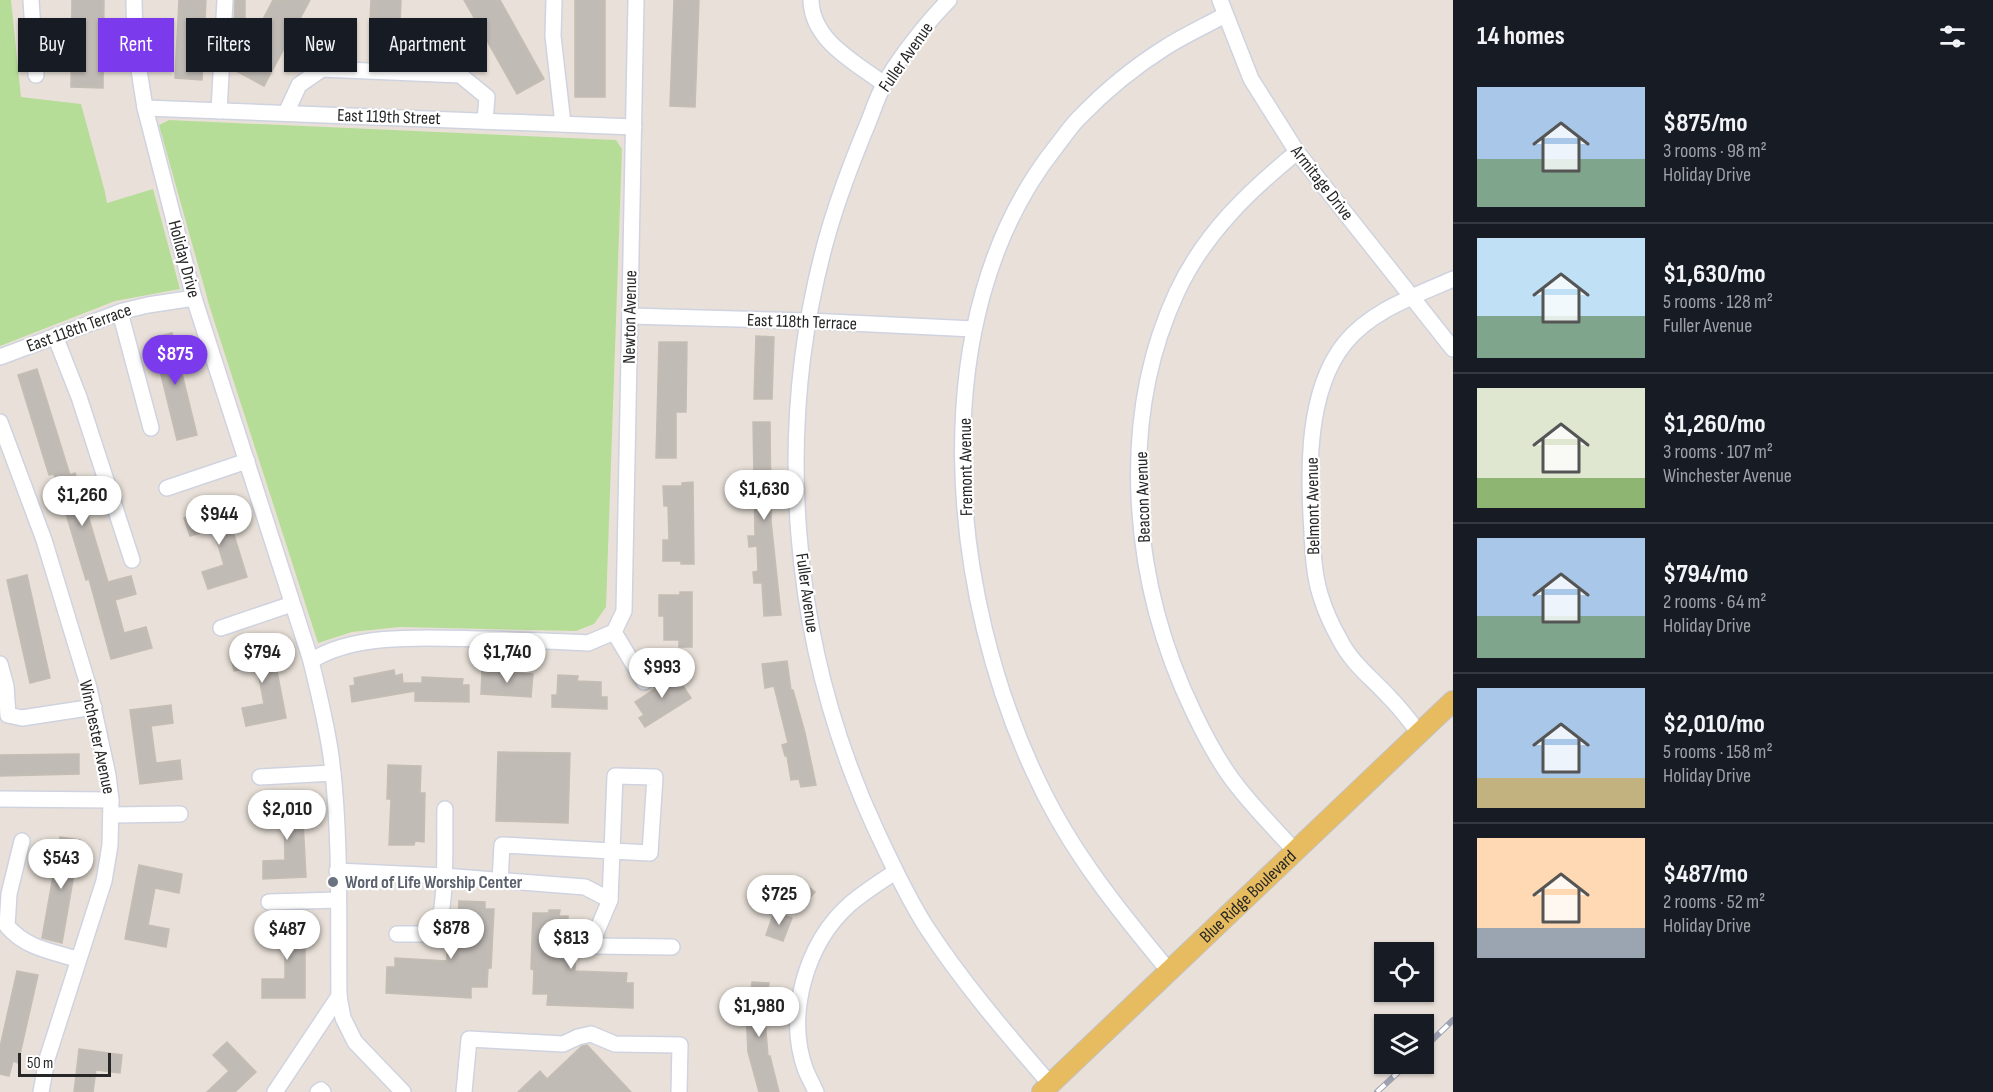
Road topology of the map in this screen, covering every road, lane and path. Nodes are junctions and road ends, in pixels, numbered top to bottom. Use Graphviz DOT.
graph roads {
  1 [pos="31,0"];
  2 [pos="134,0"];
  3 [pos="225,0"];
  4 [pos="554,0"];
  5 [pos="636,0"];
  6 [pos="811,0"];
  7 [pos="949,0"];
  8 [pos="1222,7"];
  9 [pos="36,75"];
  10 [pos="884,84"];
  11 [pos="145,108"];
  12 [pos="219,111"];
  13 [pos="286,113"];
  14 [pos="485,121"];
  15 [pos="563,124"];
  16 [pos="634,127"];
  17 [pos="1297,152"];
  18 [pos="1453,279"];
  19 [pos="1413,297"];
  20 [pos="194,298"];
  21 [pos="120,312"];
  22 [pos="630,316"];
  23 [pos="809,321"];
  24 [pos="974,329"];
  25 [pos="55,336"];
  26 [pos="1453,349"];
  27 [pos="0,357"];
  28 [pos="0,422"];
  29 [pos="151,428"];
  30 [pos="247,461"];
  31 [pos="168,488"];
  32 [pos="132,560"];
  33 [pos="292,604"];
  34 [pos="221,628"];
  35 [pos="614,632"];
  36 [pos="311,661"];
  37 [pos="0,664"];
  38 [pos="644,682"];
  39 [pos="1453,701"];
  40 [pos="94,707"];
  41 [pos="1419,733"];
  42 [pos="333,774"];
  43 [pos="260,777"];
  44 [pos="2,799"];
  45 [pos="111,807"];
  46 [pos="445,809"];
  47 [pos="180,814"];
  48 [pos="22,841"];
  49 [pos="612,851"];
  50 [pos="1295,851"];
  51 [pos="337,871"];
  52 [pos="895,872"];
  53 [pos="444,876"];
  54 [pos="500,881"];
  55 [pos="338,900"];
  56 [pos="610,900"];
  57 [pos="269,902"];
  58 [pos="397,934"];
  59 [pos="672,947"];
  60 [pos="77,959"];
  61 [pos="1169,971"];
  62 [pos="339,996"];
  63 [pos="1046,1088"];
  64 [pos="41,1092"];
  65 [pos="275,1092"];
  66 [pos="318,1092"];
  67 [pos="323,1092"];
  68 [pos="403,1092"];
  69 [pos="464,1092"];
  70 [pos="679,1092"];
  71 [pos="816,1092"];
  1 -- 9 [label="street"];
  2 -- 11 [label="street, Holiday Drive"];
  3 -- 12 [label="street"];
  4 -- 15 [label="street"];
  5 -- 16 [label="street, Newton Avenue"];
  6 -- 10 [label="street"];
  7 -- 10 [label="street, Fuller Avenue"];
  8 -- 17 [label="street, Armitage Drive"];
  8 -- 24 [label="street, Fremont Avenue"];
  10 -- 23 [label="street, Fuller Avenue"];
  11 -- 12 [label="street, East 119th Street"];
  11 -- 20 [label="street, Holiday Drive"];
  12 -- 13 [label="street, East 119th Street"];
  13 -- 14 [label="street, East 119th Street"];
  13 -- 14 [label="street"];
  14 -- 15 [label="street, East 119th Street"];
  15 -- 16 [label="street, East 119th Street"];
  16 -- 22 [label="street, Newton Avenue"];
  17 -- 19 [label="street, Armitage Drive"];
  17 -- 50 [label="street, Beacon Avenue"];
  18 -- 19 [label="street, Belmont Avenue"];
  19 -- 26 [label="street, Armitage Drive"];
  19 -- 41 [label="street, Belmont Avenue"];
  20 -- 21 [label="street, East 118th Terrace"];
  20 -- 30 [label="street, Holiday Drive"];
  21 -- 25 [label="street, East 118th Terrace"];
  21 -- 29 [label="street"];
  22 -- 23 [label="street, East 118th Terrace"];
  22 -- 35 [label="street, Newton Avenue"];
  23 -- 24 [label="street, East 118th Terrace"];
  23 -- 52 [label="street, Fuller Avenue"];
  24 -- 61 [label="street, Fremont Avenue"];
  25 -- 27 [label="street, East 118th Terrace"];
  25 -- 32 [label="street"];
  28 -- 40 [label="street, Winchester Avenue"];
  30 -- 31 [label="street"];
  30 -- 33 [label="street, Holiday Drive"];
  33 -- 34 [label="street"];
  33 -- 36 [label="street, Holiday Drive"];
  35 -- 36 [label="street"];
  35 -- 38 [label="street"];
  36 -- 42 [label="street, Holiday Drive"];
  37 -- 40 [label="street"];
  39 -- 41 [label="main road, Blue Ridge Boulevard"];
  40 -- 45 [label="street, Winchester Avenue"];
  41 -- 50 [label="main road, Blue Ridge Boulevard"];
  42 -- 43 [label="street"];
  42 -- 51 [label="street, Holiday Drive"];
  44 -- 45 [label="street"];
  45 -- 47 [label="street"];
  45 -- 60 [label="street, Winchester Avenue"];
  46 -- 53 [label="street"];
  48 -- 60 [label="street"];
  49 -- 49 [label="street"];
  49 -- 54 [label="street"];
  49 -- 56 [label="street"];
  50 -- 61 [label="main road, Blue Ridge Boulevard"];
  51 -- 53 [label="street"];
  51 -- 55 [label="street, Holiday Drive"];
  52 -- 63 [label="street, Fuller Avenue"];
  52 -- 71 [label="street"];
  53 -- 54 [label="street"];
  53 -- 58 [label="street"];
  54 -- 56 [label="street"];
  55 -- 57 [label="street"];
  55 -- 62 [label="street, Holiday Drive"];
  56 -- 59 [label="street"];
  60 -- 64 [label="street, Winchester Avenue"];
  61 -- 63 [label="main road, Blue Ridge Boulevard"];
  62 -- 65 [label="street"];
  62 -- 68 [label="street, Holiday Drive"];
  66 -- 67 [label="street"];
  69 -- 70 [label="street"];
}
